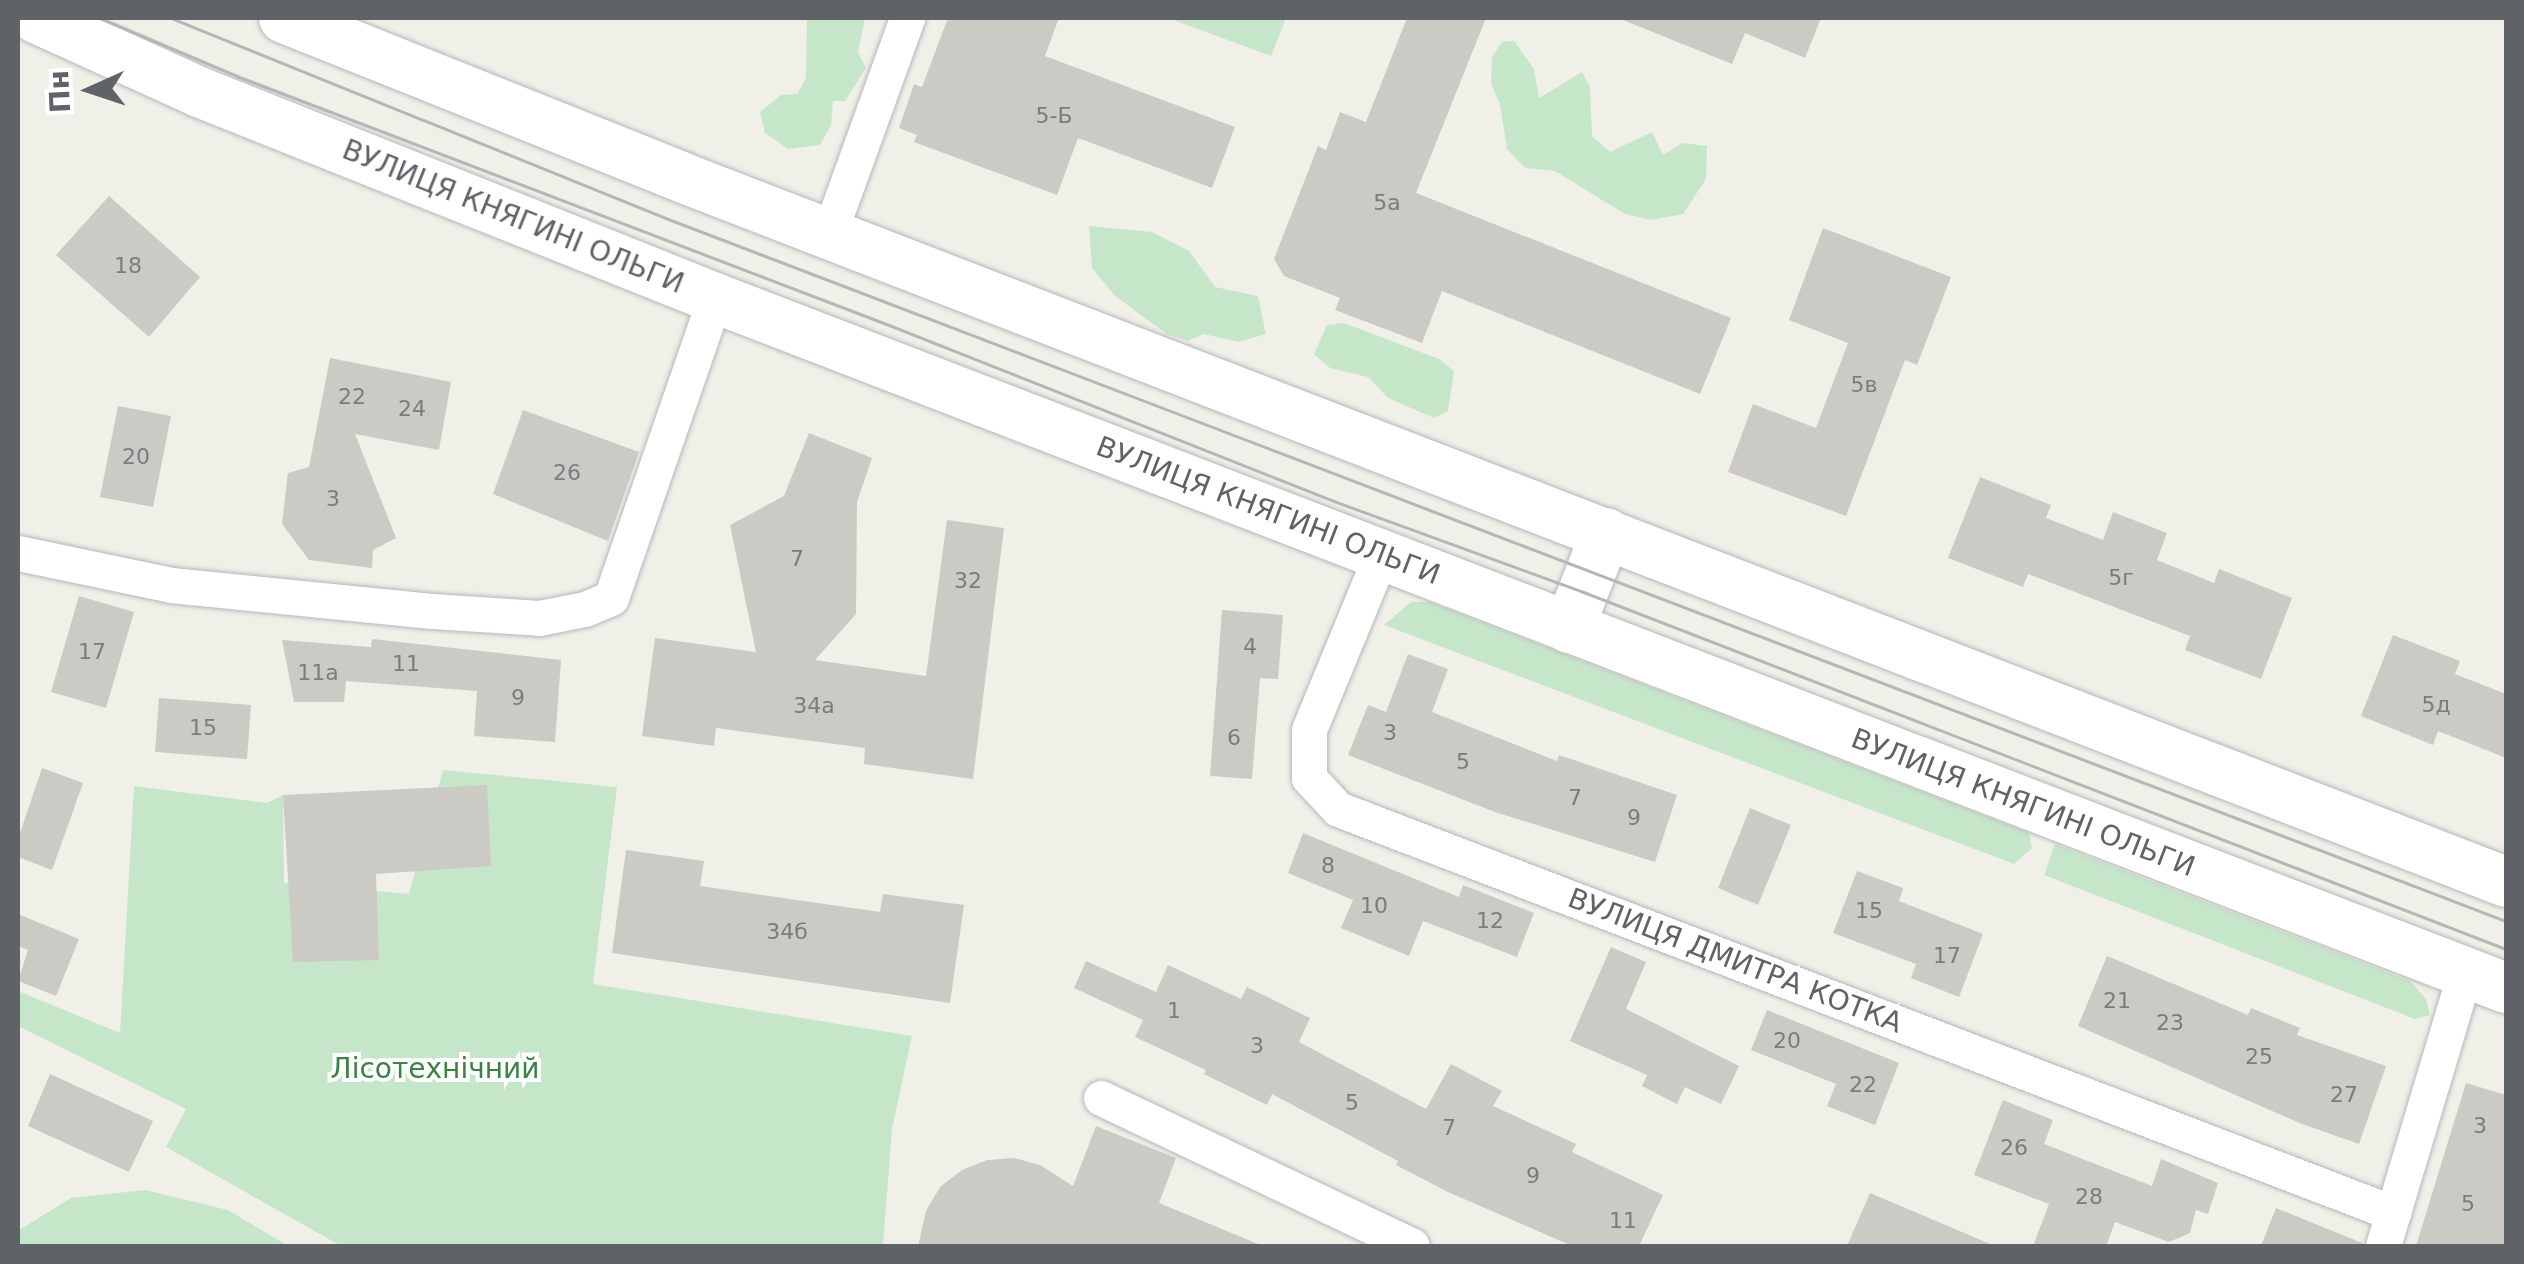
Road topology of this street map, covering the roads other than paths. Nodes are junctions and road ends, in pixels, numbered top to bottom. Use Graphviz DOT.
graph roads {
  1 [pos="36,18"];
  2 [pos="284,18"];
  3 [pos="907,18"];
  4 [pos="829,234"];
  5 [pos="715,298"];
  6 [pos="1606,533"];
  7 [pos="18,553"];
  8 [pos="1382,554"];
  9 [pos="1569,628"];
  10 [pos="2506,882"];
  11 [pos="2486,980"];
  12 [pos="1102,1098"];
  13 [pos="2388,1230"];
  14 [pos="1412,1246"];
  1 -- 5 [label="main road, ВУЛИЦЯ КНЯГИНІ ОЛЬГИ"];
  2 -- 4 [label="main road"];
  3 -- 4 [label="street"];
  4 -- 6 [label="main road"];
  5 -- 7 [label="street"];
  5 -- 8 [label="main road, ВУЛИЦЯ КНЯГИНІ ОЛЬГИ"];
  6 -- 9 [label="main road"];
  6 -- 10 [label="main road"];
  8 -- 9 [label="main road, ВУЛИЦЯ КНЯГИНІ ОЛЬГИ"];
  8 -- 13 [label="street, ВУЛИЦЯ ДМИТРА КОТКА"];
  9 -- 11 [label="main road, ВУЛИЦЯ КНЯГИНІ ОЛЬГИ"];
  11 -- 13 [label="street"];
  12 -- 14 [label="street"];
}
